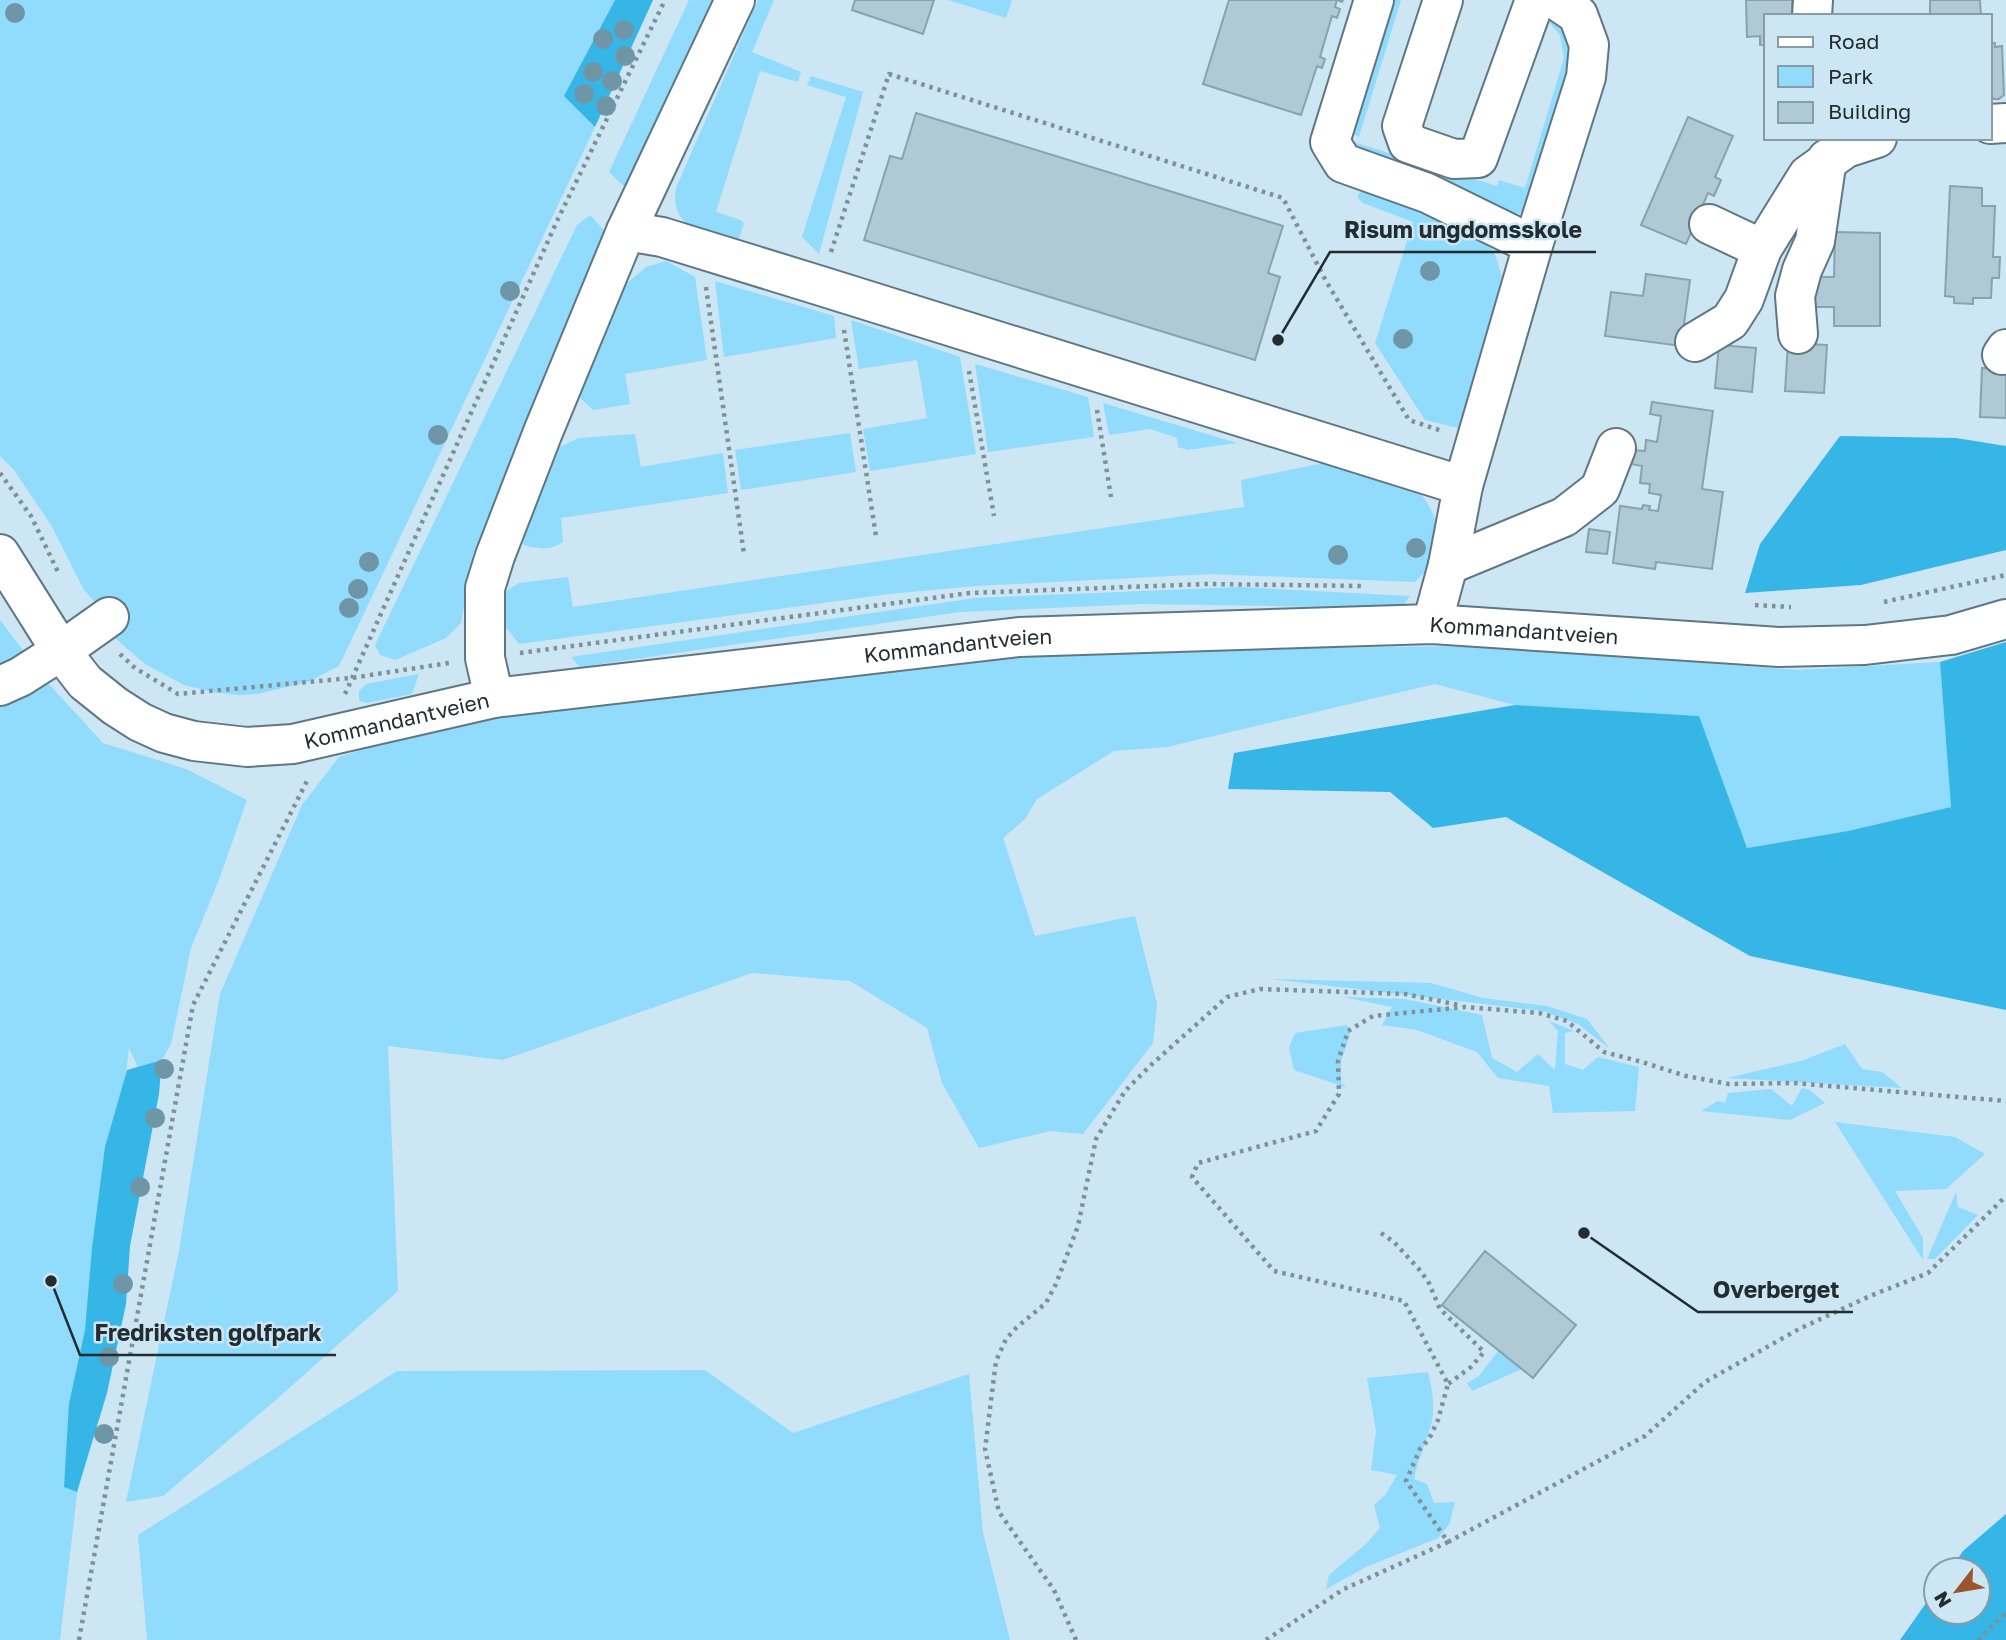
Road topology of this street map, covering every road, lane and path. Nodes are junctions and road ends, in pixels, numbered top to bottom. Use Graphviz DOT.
graph roads {
  1 [pos="665,0"];
  2 [pos="735,0"];
  3 [pos="1374,0"];
  4 [pos="1443,0"];
  5 [pos="1535,0"];
  6 [pos="1556,0"];
  7 [pos="1848,146"];
  8 [pos="1709,224"];
  9 [pos="626,231"];
  10 [pos="1533,245"];
  11 [pos="1762,248"];
  12 [pos="830,256"];
  13 [pos="705,285"];
  14 [pos="843,324"];
  15 [pos="1798,334"];
  16 [pos="1695,342"];
  17 [pos="968,363"];
  18 [pos="1095,401"];
  19 [pos="1476,443"];
  20 [pos="1616,448"];
  21 [pos="1463,486"];
  22 [pos="1111,497"];
  23 [pos="994,516"];
  24 [pos="876,536"];
  25 [pos="0,554"];
  26 [pos="744,554"];
  27 [pos="1448,565"];
  28 [pos="109,617"];
  29 [pos="2006,620"];
  30 [pos="1432,624"];
  31 [pos="61,652"];
  32 [pos="0,686"];
  33 [pos="494,698"];
  34 [pos="331,735"];
  35 [pos="1465,1007"];
  36 [pos="2006,1101"];
  37 [pos="2006,1196"];
  38 [pos="1381,1233"];
  39 [pos="1448,1384"];
  40 [pos="1448,1542"];
  41 [pos="2006,1613"];
  42 [pos="79,1640"];
  43 [pos="1076,1640"];
  44 [pos="1266,1640"];
  45 [pos="1978,1640"];
  1 -- 34 [label="path"];
  2 -- 9 [label="street"];
  3 -- 10 [label="street"];
  4 -- 5 [label="street"];
  6 -- 10 [label="street"];
  7 -- 11 [label="street"];
  7 -- 15 [label="street"];
  8 -- 11 [label="street"];
  9 -- 21 [label="street"];
  9 -- 33 [label="street"];
  10 -- 19 [label="street"];
  11 -- 16 [label="street"];
  12 -- 19 [label="path"];
  13 -- 26 [label="path"];
  14 -- 24 [label="path"];
  17 -- 23 [label="path"];
  18 -- 22 [label="path"];
  19 -- 21 [label="street"];
  20 -- 27 [label="street"];
  21 -- 27 [label="street"];
  25 -- 31 [label="street, Kommandantveien"];
  27 -- 30 [label="street"];
  28 -- 31 [label="street"];
  29 -- 30 [label="street, Kommandantveien"];
  30 -- 33 [label="street, Kommandantveien"];
  31 -- 32 [label="street"];
  31 -- 34 [label="street, Kommandantveien"];
  33 -- 34 [label="street, Kommandantveien"];
  34 -- 42 [label="path"];
  35 -- 36 [label="path"];
  35 -- 39 [label="path"];
  35 -- 43 [label="path"];
  37 -- 40 [label="path"];
  38 -- 39 [label="path"];
  39 -- 40 [label="path"];
  40 -- 44 [label="path"];
  41 -- 45 [label="path"];
}
